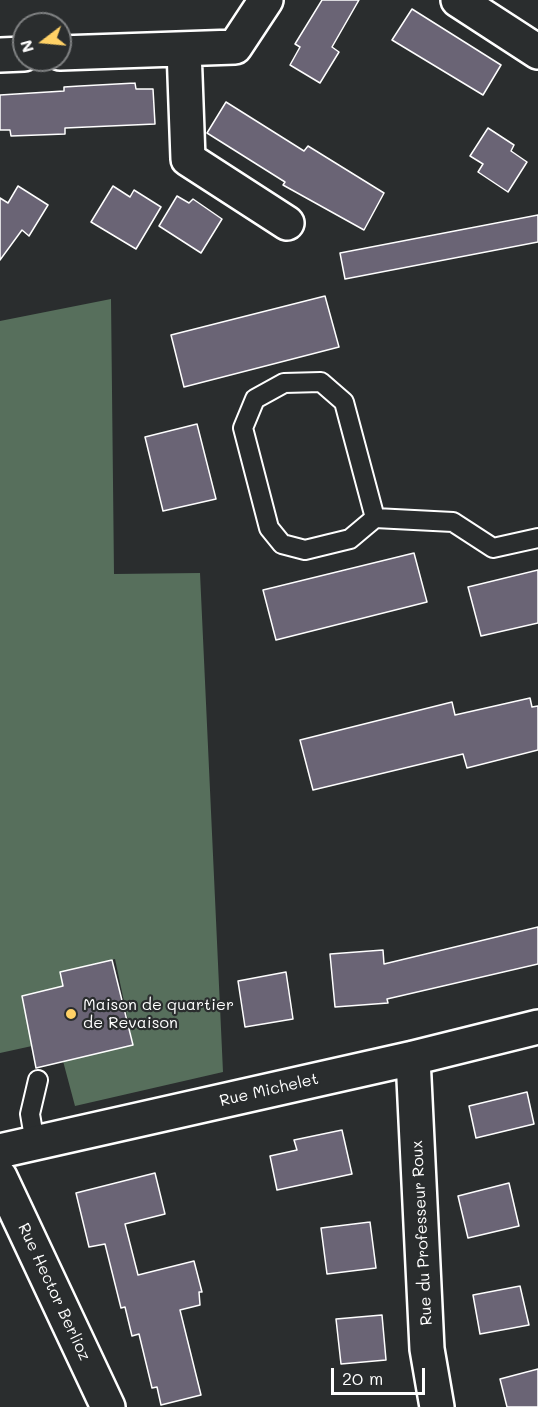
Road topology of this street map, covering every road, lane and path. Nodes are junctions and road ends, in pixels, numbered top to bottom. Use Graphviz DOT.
graph roads {
  1 [pos="266,0"];
  2 [pos="458,0"];
  3 [pos="184,49"];
  4 [pos="538,52"];
  5 [pos="72,53"];
  6 [pos="286,223"];
  7 [pos="375,518"];
  8 [pos="538,538"];
  9 [pos="538,1027"];
  10 [pos="413,1058"];
  11 [pos="38,1080"];
  12 [pos="35,1143"];
  13 [pos="0,1150"];
  14 [pos="0,1177"];
  15 [pos="108,1407"];
  16 [pos="437,1407"];
  1 -- 3 [label="street"];
  2 -- 4 [label="street"];
  3 -- 5 [label="street"];
  3 -- 6 [label="street"];
  7 -- 7 [label="lane"];
  7 -- 8 [label="lane"];
  9 -- 10 [label="street, Rue Michelet"];
  10 -- 12 [label="street, Rue Michelet"];
  10 -- 16 [label="street, Rue du Professeur Roux"];
  11 -- 12 [label="lane"];
  12 -- 13 [label="street, Rue Michelet"];
  14 -- 15 [label="street, Rue Hector Berlioz"];
}
